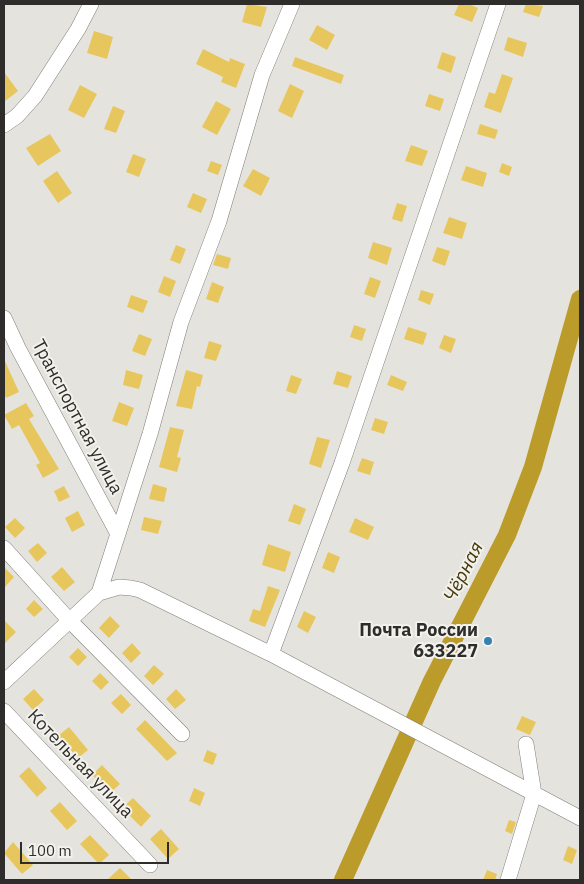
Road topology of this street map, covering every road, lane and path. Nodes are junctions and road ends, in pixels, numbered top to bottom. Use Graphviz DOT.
graph roads {
  1 [pos="90,4"];
  2 [pos="292,4"];
  3 [pos="498,4"];
  4 [pos="4,125"];
  5 [pos="4,318"];
  6 [pos="118,534"];
  7 [pos="4,548"];
  8 [pos="100,593"];
  9 [pos="69,620"];
  10 [pos="272,654"];
  11 [pos="4,682"];
  12 [pos="4,711"];
  13 [pos="182,734"];
  14 [pos="526,744"];
  15 [pos="534,794"];
  16 [pos="580,818"];
  17 [pos="150,865"];
  18 [pos="508,880"];
  1 -- 4 [label="street"];
  2 -- 6 [label="street"];
  3 -- 10 [label="street"];
  5 -- 6 [label="street, Транспортная улица"];
  6 -- 8 [label="street"];
  7 -- 9 [label="street"];
  8 -- 9 [label="street"];
  8 -- 10 [label="street"];
  9 -- 11 [label="street"];
  9 -- 13 [label="street"];
  10 -- 15 [label="street"];
  12 -- 17 [label="street, Котельная улица"];
  14 -- 15 [label="street"];
  15 -- 16 [label="street"];
  15 -- 18 [label="street"];
}
